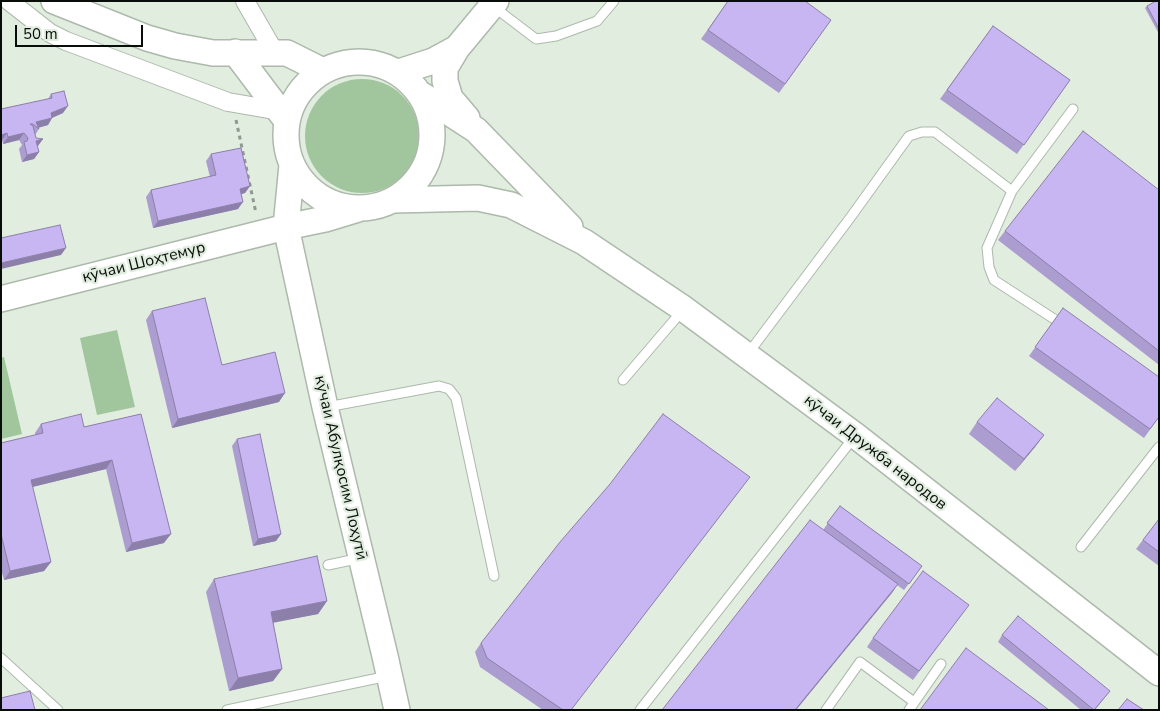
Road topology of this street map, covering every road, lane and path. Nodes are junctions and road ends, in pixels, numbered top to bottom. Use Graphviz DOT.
graph roads {
  1 [pos="9,1"];
  2 [pos="54,1"];
  3 [pos="245,1"];
  4 [pos="614,1"];
  5 [pos="494,3"];
  6 [pos="456,48"];
  7 [pos="224,53"];
  8 [pos="275,53"];
  9 [pos="323,71"];
  10 [pos="399,72"];
  11 [pos="422,95"];
  12 [pos="228,102"];
  13 [pos="1073,109"];
  14 [pos="283,116"];
  15 [pos="476,130"];
  16 [pos="292,165"];
  17 [pos="1012,191"];
  18 [pos="394,200"];
  19 [pos="360,208"];
  20 [pos="248,216"];
  21 [pos="286,226"];
  22 [pos="584,242"];
  23 [pos="1,298"];
  24 [pos="684,309"];
  25 [pos="1076,333"];
  26 [pos="746,355"];
  27 [pos="623,380"];
  28 [pos="325,407"];
  29 [pos="856,436"];
  30 [pos="1159,447"];
  31 [pos="1081,547"];
  32 [pos="361,558"];
  33 [pos="328,565"];
  34 [pos="494,576"];
  35 [pos="1,658"];
  36 [pos="941,664"];
  37 [pos="1159,673"];
  38 [pos="389,675"];
  39 [pos="911,706"];
  40 [pos="58,710"];
  41 [pos="227,710"];
  42 [pos="397,710"];
  43 [pos="640,710"];
  44 [pos="826,710"];
  1 -- 12 [label="street"];
  2 -- 7 [label="main road"];
  3 -- 8 [label="street"];
  4 -- 5 [label="lane"];
  5 -- 6 [label="main road"];
  6 -- 10 [label="main road"];
  6 -- 15 [label="main road"];
  7 -- 8 [label="main road"];
  7 -- 14 [label="main road"];
  8 -- 9 [label="main road"];
  9 -- 10 [label="main road"];
  9 -- 14 [label="main road"];
  10 -- 11 [label="main road"];
  11 -- 15 [label="main road"];
  11 -- 18 [label="main road"];
  12 -- 14 [label="street"];
  12 -- 20 [label="path"];
  13 -- 17 [label="lane"];
  14 -- 16 [label="main road"];
  15 -- 22 [label="main road"];
  16 -- 19 [label="main road"];
  16 -- 21 [label="main road, кӯчаи Абулқосим Лоҳутӣ"];
  17 -- 25 [label="lane"];
  17 -- 26 [label="lane"];
  18 -- 19 [label="main road"];
  18 -- 22 [label="main road"];
  19 -- 21 [label="main road, кӯчаи Шоҳтемур"];
  21 -- 23 [label="main road, кӯчаи Шоҳтемур"];
  21 -- 28 [label="main road, кӯчаи Абулқосим Лоҳутӣ"];
  22 -- 24 [label="main road, кӯчаи Дружба народов"];
  24 -- 26 [label="main road, кӯчаи Дружба народов"];
  24 -- 27 [label="lane"];
  26 -- 29 [label="main road, кӯчаи Дружба народов"];
  28 -- 32 [label="main road, кӯчаи Абулқосим Лоҳутӣ"];
  28 -- 34 [label="lane"];
  29 -- 37 [label="main road, кӯчаи Дружба народов"];
  29 -- 43 [label="lane"];
  30 -- 31 [label="lane"];
  32 -- 33 [label="lane"];
  32 -- 38 [label="main road, кӯчаи Абулқосим Лоҳутӣ"];
  35 -- 40 [label="lane"];
  36 -- 39 [label="lane"];
  38 -- 41 [label="lane"];
  38 -- 42 [label="main road, кӯчаи Абулқосим Лоҳутӣ"];
  39 -- 44 [label="lane"];
}
